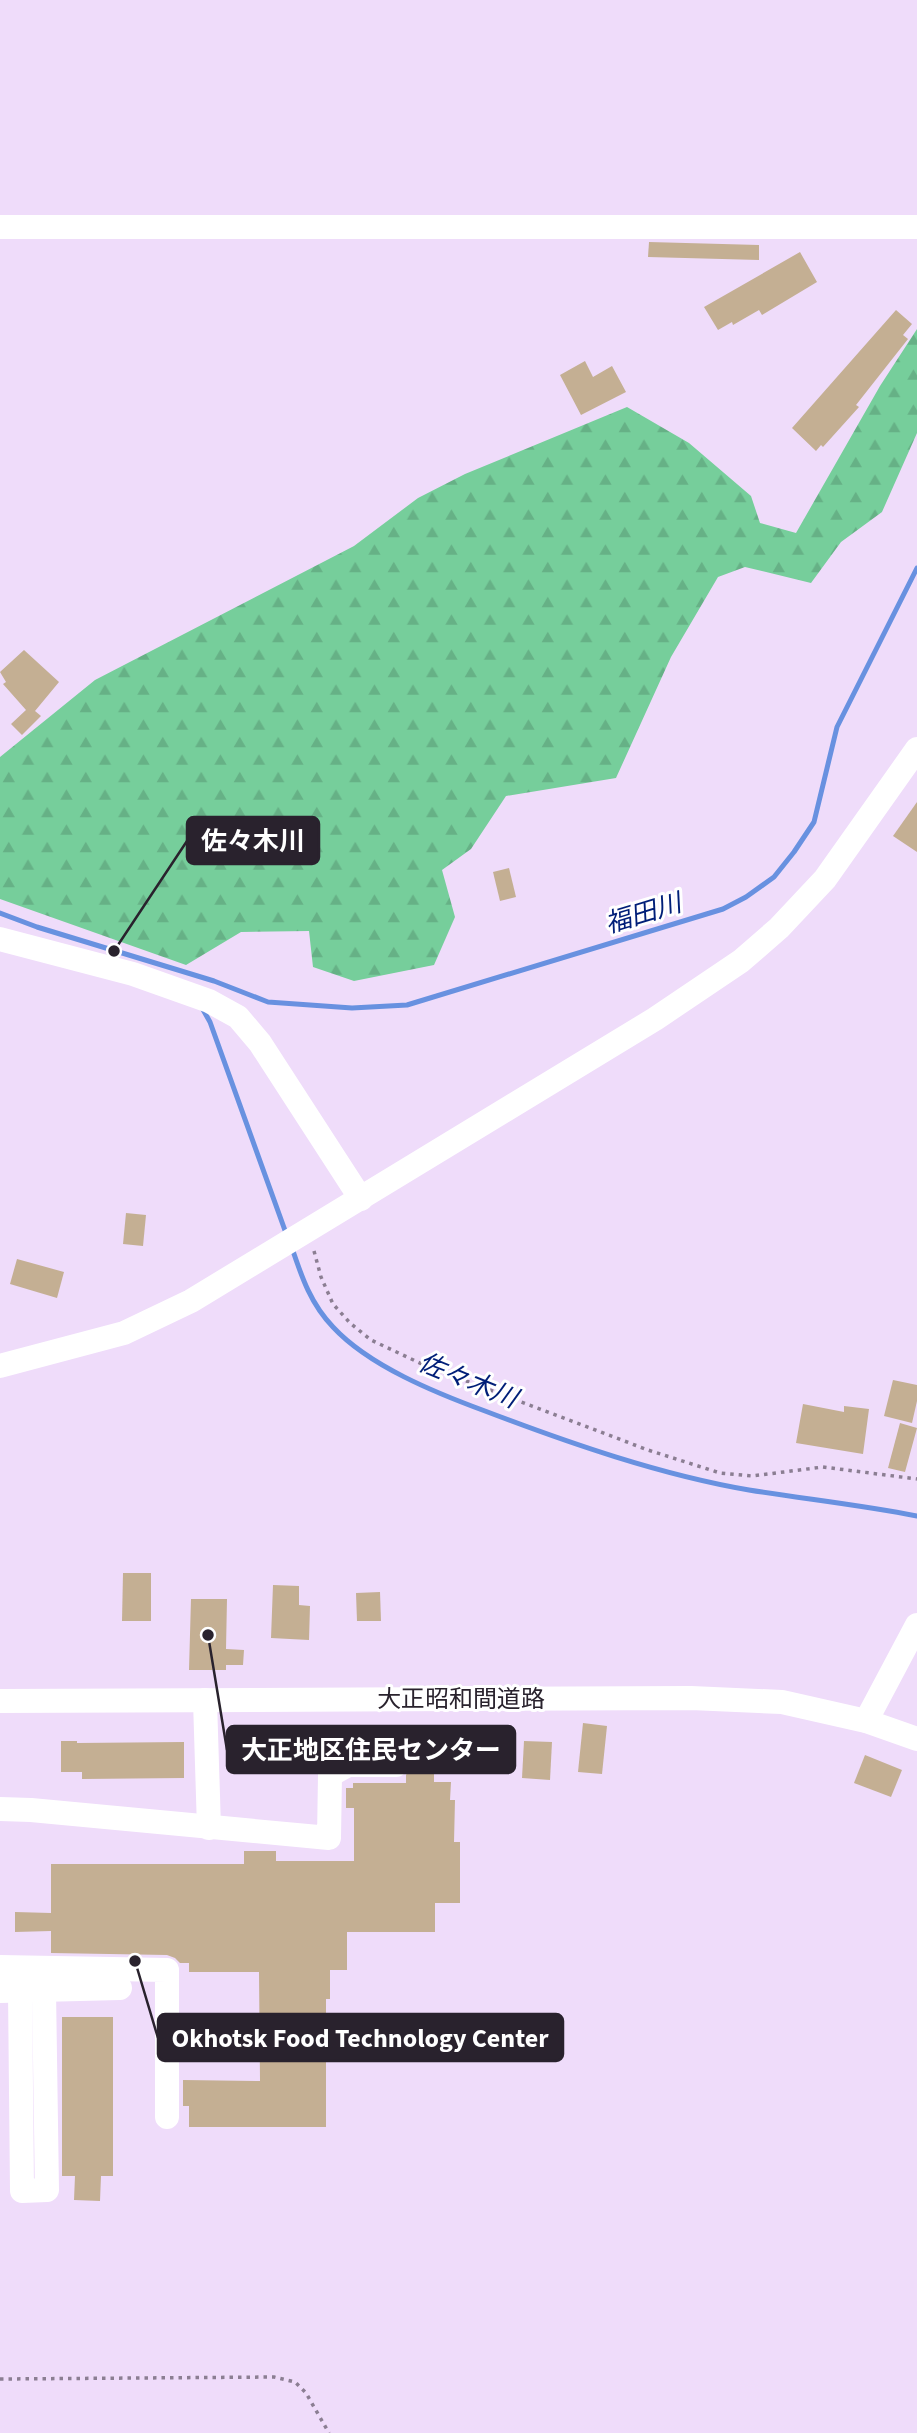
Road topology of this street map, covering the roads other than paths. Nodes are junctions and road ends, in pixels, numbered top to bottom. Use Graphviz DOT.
graph roads {
  1 [pos="0,227"];
  2 [pos="917,227"];
  3 [pos="917,749"];
  4 [pos="0,939"];
  5 [pos="361,1199"];
  6 [pos="0,1366"];
  7 [pos="917,1625"];
  8 [pos="0,1700"];
  9 [pos="205,1700"];
  10 [pos="866,1721"];
  11 [pos="917,1739"];
  12 [pos="396,1765"];
  13 [pos="0,1809"];
  14 [pos="209,1828"];
  15 [pos="0,1967"];
  16 [pos="120,1989"];
  17 [pos="10,1990"];
  18 [pos="44,1990"];
  19 [pos="167,2117"];
  1 -- 2 [label="street"];
  3 -- 5 [label="street"];
  4 -- 5 [label="street"];
  5 -- 6 [label="street"];
  7 -- 10 [label="street"];
  8 -- 9 [label="street, 大正昭和間道路"];
  9 -- 10 [label="street, 大正昭和間道路"];
  9 -- 14 [label="street"];
  10 -- 11 [label="street, 大正昭和間道路"];
  12 -- 14 [label="street"];
  13 -- 14 [label="street"];
  15 -- 19 [label="street"];
  16 -- 18 [label="street"];
  17 -- 18 [label="street"];
  17 -- 18 [label="street"];
}
